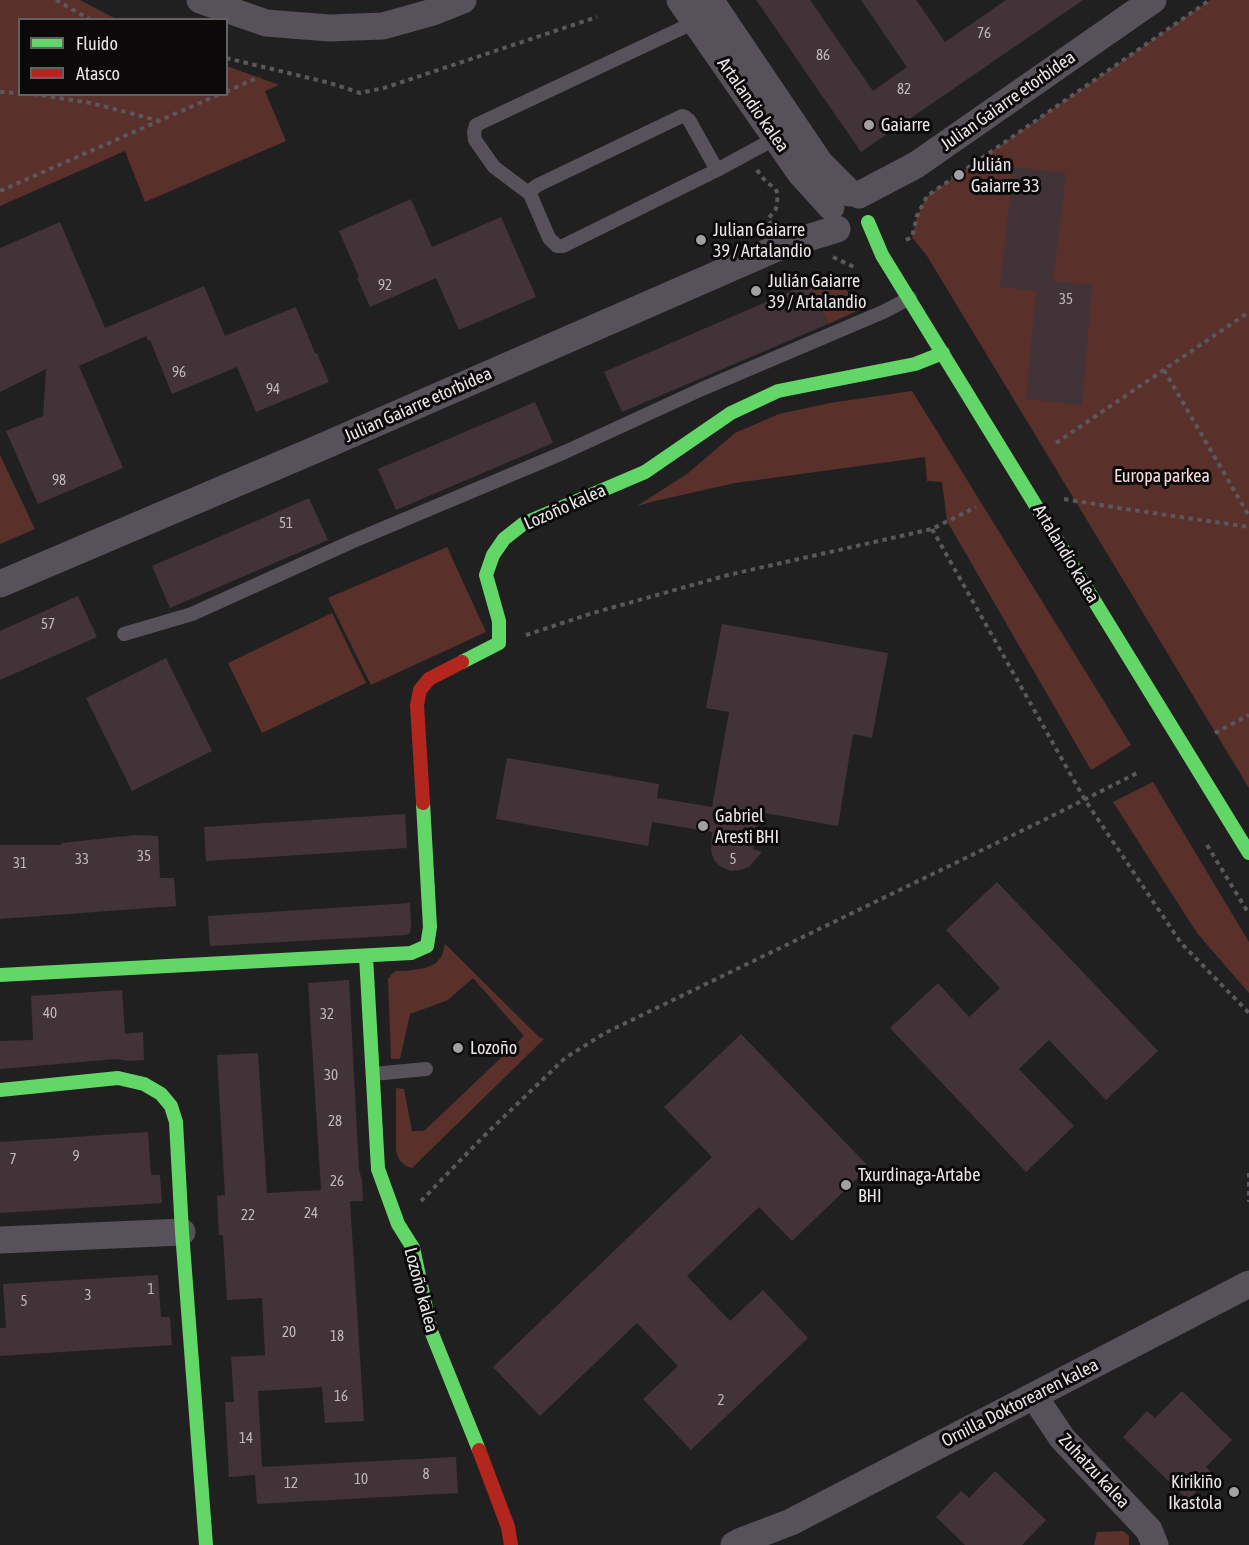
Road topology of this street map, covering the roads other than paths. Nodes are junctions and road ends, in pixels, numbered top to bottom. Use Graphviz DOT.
graph roads {
  1 [pos="200,0"];
  2 [pos="463,0"];
  3 [pos="680,0"];
  4 [pos="710,0"];
  5 [pos="1154,0"];
  6 [pos="695,22"];
  7 [pos="776,138"];
  8 [pos="717,170"];
  9 [pos="530,194"];
  10 [pos="849,213"];
  11 [pos="882,255"];
  12 [pos="910,298"];
  13 [pos="943,353"];
  14 [pos="0,584"];
  15 [pos="124,634"];
  16 [pos="1249,853"];
  17 [pos="366,956"];
  18 [pos="0,975"];
  19 [pos="426,1069"];
  20 [pos="373,1074"];
  21 [pos="0,1090"];
  22 [pos="182,1232"];
  23 [pos="0,1240"];
  24 [pos="1249,1284"];
  25 [pos="1034,1396"];
  26 [pos="791,1522"];
  27 [pos="206,1545"];
  28 [pos="511,1545"];
  29 [pos="734,1545"];
  30 [pos="767,1545"];
  31 [pos="1155,1545"];
  1 -- 2 [label="street"];
  3 -- 6 [label="street, Artalandio kalea"];
  4 -- 10 [label="street, Artalandio kalea"];
  5 -- 10 [label="street, Julian Gaiarre etorbidea"];
  6 -- 7 [label="street, Artalandio kalea"];
  6 -- 9 [label="lane"];
  7 -- 8 [label="lane"];
  7 -- 10 [label="street, Artalandio kalea"];
  8 -- 9 [label="lane"];
  8 -- 9 [label="lane"];
  10 -- 11 [label="street, Artalandio kalea"];
  10 -- 14 [label="street, Julian Gaiarre etorbidea"];
  11 -- 12 [label="street, Artalandio kalea"];
  12 -- 13 [label="street, Artalandio kalea"];
  12 -- 15 [label="lane"];
  13 -- 16 [label="street, Artalandio kalea"];
  13 -- 17 [label="street, Lozoño kalea"];
  17 -- 18 [label="street"];
  17 -- 20 [label="street, Lozoño kalea"];
  19 -- 20 [label="lane"];
  20 -- 28 [label="street, Lozoño kalea"];
  21 -- 22 [label="street"];
  22 -- 23 [label="street"];
  22 -- 27 [label="street"];
  24 -- 25 [label="street, Ornilla Doktorearen kalea"];
  25 -- 26 [label="street, Ornilla Doktorearen kalea"];
  25 -- 31 [label="street, Zuhatzu kalea"];
  26 -- 29 [label="street, Ornilla Doktorearen kalea"];
  26 -- 30 [label="street, Ornilla Doktorearen kalea"];
}
